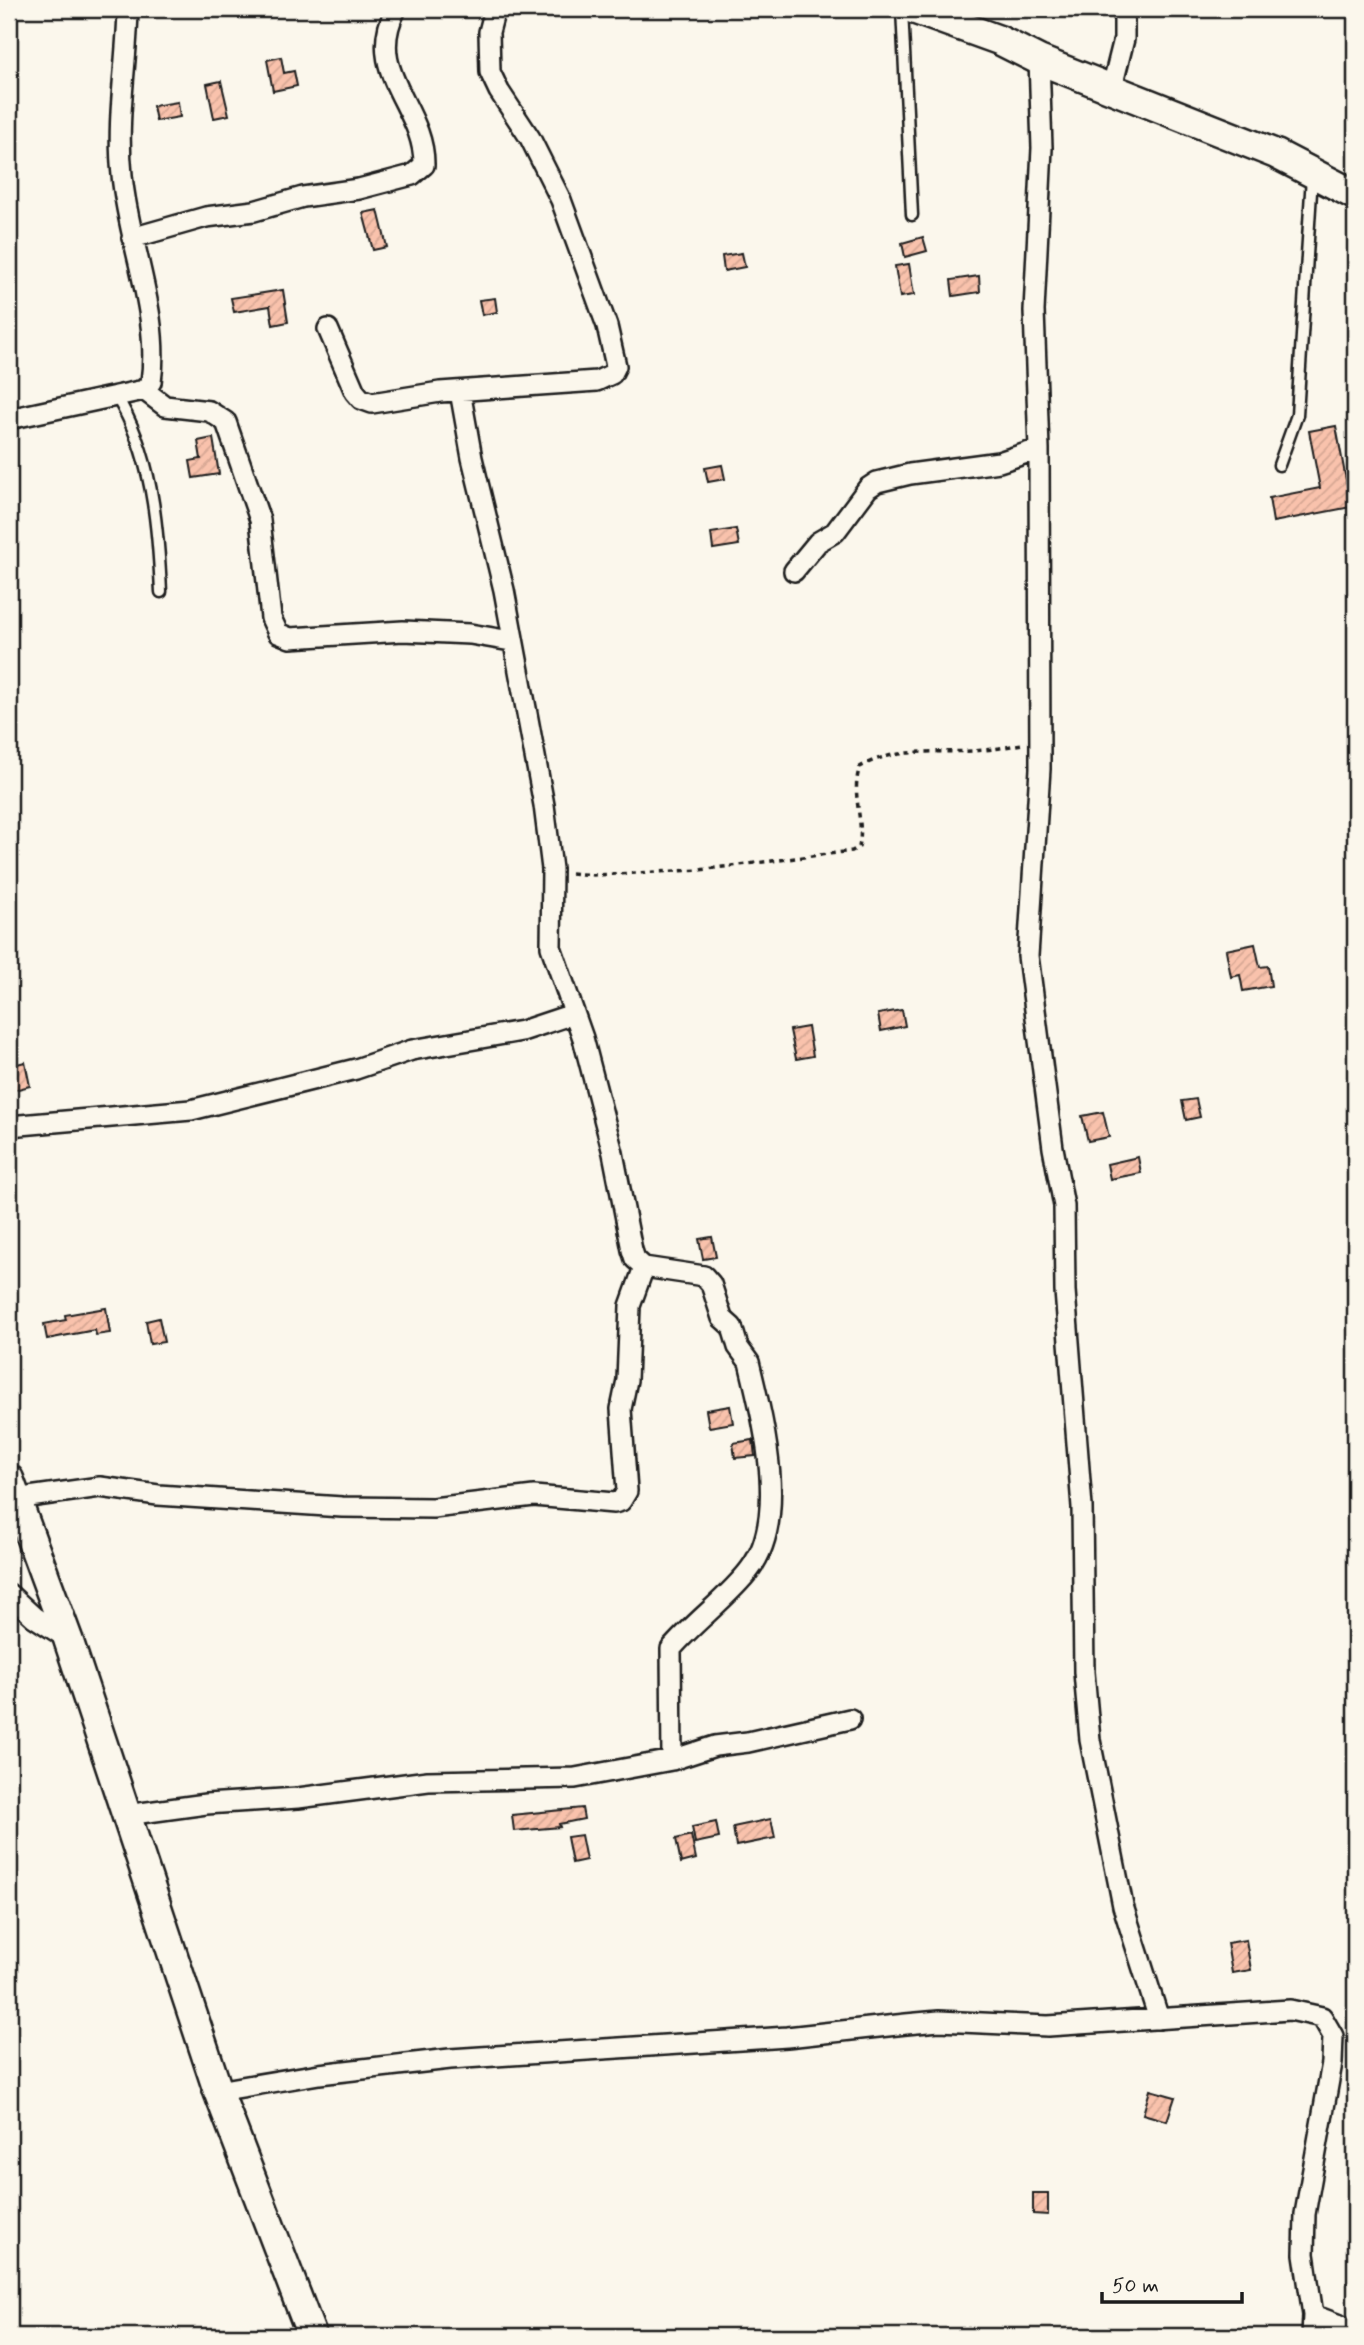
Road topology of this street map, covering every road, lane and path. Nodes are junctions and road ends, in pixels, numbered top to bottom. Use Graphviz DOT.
graph roads {
  1 [pos="128,9"];
  2 [pos="396,9"];
  3 [pos="495,9"];
  4 [pos="902,9"];
  5 [pos="913,9"];
  6 [pos="1124,9"];
  7 [pos="1039,60"];
  8 [pos="1112,87"];
  9 [pos="1312,172"];
  10 [pos="1355,195"];
  11 [pos="912,215"];
  12 [pos="132,237"];
  13 [pos="328,329"];
  14 [pos="144,390"];
  15 [pos="460,391"];
  16 [pos="116,396"];
  17 [pos="9,419"];
  18 [pos="1039,449"];
  19 [pos="1279,465"];
  20 [pos="794,571"];
  21 [pos="161,592"];
  22 [pos="512,641"];
  23 [pos="1039,742"];
  24 [pos="552,869"];
  25 [pos="573,1014"];
  26 [pos="9,1126"];
  27 [pos="645,1267"];
  28 [pos="12,1489"];
  29 [pos="9,1594"];
  30 [pos="68,1639"];
  31 [pos="850,1719"];
  32 [pos="672,1760"];
  33 [pos="126,1815"];
  34 [pos="1159,2019"];
  35 [pos="218,2091"];
  36 [pos="1314,2315"];
  37 [pos="1355,2331"];
  38 [pos="312,2336"];
  39 [pos="1312,2336"];
  1 -- 12 [label="street"];
  2 -- 12 [label="street"];
  3 -- 15 [label="street"];
  4 -- 11 [label="lane"];
  5 -- 7 [label="main road"];
  6 -- 8 [label="street"];
  7 -- 8 [label="main road"];
  7 -- 18 [label="street"];
  8 -- 9 [label="main road"];
  9 -- 10 [label="main road"];
  9 -- 19 [label="lane"];
  12 -- 14 [label="street"];
  13 -- 15 [label="street"];
  14 -- 16 [label="street"];
  14 -- 22 [label="street"];
  15 -- 22 [label="street"];
  16 -- 17 [label="street"];
  16 -- 21 [label="lane"];
  18 -- 20 [label="street"];
  18 -- 23 [label="street"];
  22 -- 24 [label="street"];
  23 -- 24 [label="path"];
  23 -- 34 [label="street"];
  24 -- 25 [label="street"];
  25 -- 26 [label="street"];
  25 -- 27 [label="street"];
  27 -- 28 [label="street"];
  27 -- 32 [label="street"];
  28 -- 30 [label="main road"];
  29 -- 30 [label="street"];
  30 -- 33 [label="main road"];
  31 -- 32 [label="street"];
  32 -- 33 [label="street"];
  33 -- 35 [label="main road"];
  34 -- 35 [label="street"];
  34 -- 36 [label="street"];
  35 -- 38 [label="main road"];
  36 -- 37 [label="street"];
  36 -- 39 [label="street"];
}
